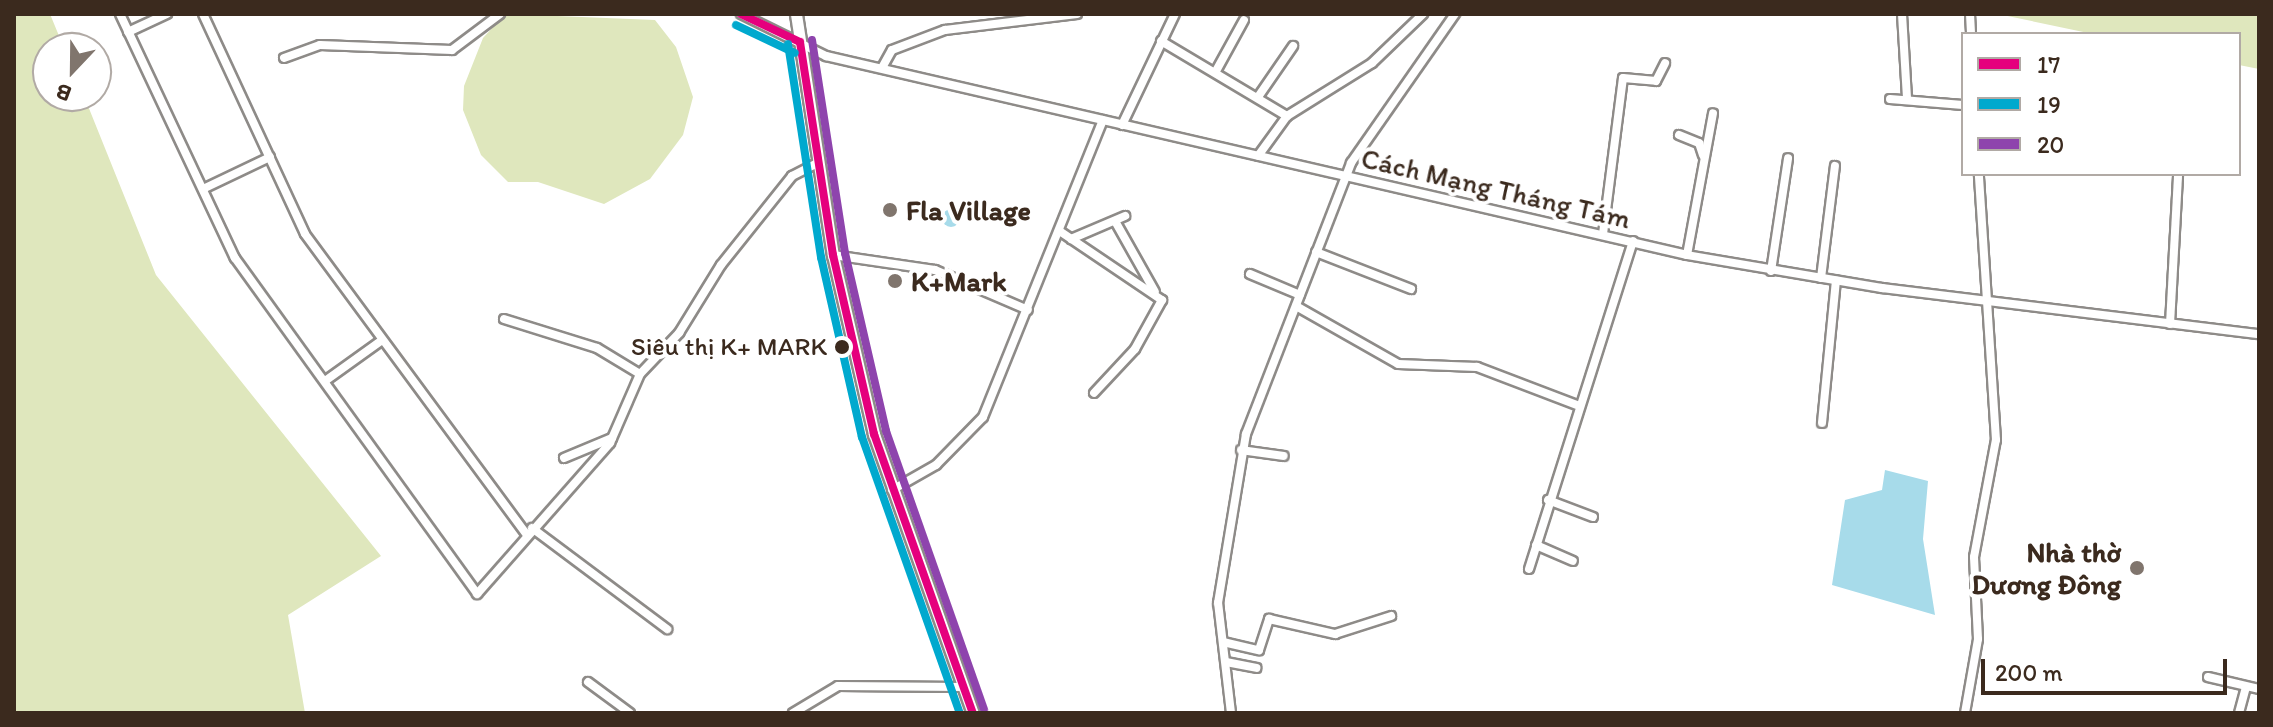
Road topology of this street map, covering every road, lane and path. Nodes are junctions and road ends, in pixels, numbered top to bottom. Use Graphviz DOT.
graph roads {
  1 [pos="120,14"];
  2 [pos="167,14"];
  3 [pos="203,14"];
  4 [pos="500,14"];
  5 [pos="741,14"];
  6 [pos="796,14"];
  7 [pos="1077,14"];
  8 [pos="1175,14"];
  9 [pos="1423,14"];
  10 [pos="1455,14"];
  11 [pos="1902,14"];
  12 [pos="1244,20"];
  13 [pos="128,32"];
  14 [pos="1161,41"];
  15 [pos="800,42"];
  16 [pos="1293,46"];
  17 [pos="284,58"];
  18 [pos="1665,63"];
  19 [pos="883,66"];
  20 [pos="1216,71"];
  21 [pos="1258,97"];
  22 [pos="1890,99"];
  23 [pos="1907,99"];
  24 [pos="1961,105"];
  25 [pos="1713,113"];
  26 [pos="1287,116"];
  27 [pos="1103,120"];
  28 [pos="1122,125"];
  29 [pos="1679,135"];
  30 [pos="1703,155"];
  31 [pos="1258,156"];
  32 [pos="270,157"];
  33 [pos="1788,158"];
  34 [pos="819,162"];
  35 [pos="1835,166"];
  36 [pos="1346,175"];
  37 [pos="1979,176"];
  38 [pos="2178,176"];
  39 [pos="205,188"];
  40 [pos="1125,216"];
  41 [pos="1115,221"];
  42 [pos="1061,232"];
  43 [pos="1603,234"];
  44 [pos="1071,239"];
  45 [pos="1633,241"];
  46 [pos="1316,252"];
  47 [pos="833,255"];
  48 [pos="1687,255"];
  49 [pos="1771,271"];
  50 [pos="1250,274"];
  51 [pos="1821,278"];
  52 [pos="1836,281"];
  53 [pos="1411,289"];
  54 [pos="1155,292"];
  55 [pos="1300,295"];
  56 [pos="1988,302"];
  57 [pos="1296,306"];
  58 [pos="1028,310"];
  59 [pos="504,319"];
  60 [pos="2170,324"];
  61 [pos="2259,334"];
  62 [pos="382,340"];
  63 [pos="640,374"];
  64 [pos="325,381"];
  65 [pos="1094,393"];
  66 [pos="1577,405"];
  67 [pos="1822,423"];
  68 [pos="612,438"];
  69 [pos="1241,450"];
  70 [pos="1284,456"];
  71 [pos="564,458"];
  72 [pos="892,490"];
  73 [pos="1548,500"];
  74 [pos="1593,517"];
  75 [pos="529,531"];
  76 [pos="1536,545"];
  77 [pos="1573,561"];
  78 [pos="1529,569"];
  79 [pos="1391,616"];
  80 [pos="667,629"];
  81 [pos="1223,642"];
  82 [pos="1226,662"];
  83 [pos="1256,668"];
  84 [pos="2208,677"];
  85 [pos="588,682"];
  86 [pos="963,687"];
  87 [pos="2246,687"];
  88 [pos="2259,689"];
  89 [pos="630,713"];
  90 [pos="793,713"];
  91 [pos="973,713"];
  92 [pos="1231,713"];
  93 [pos="1965,713"];
  94 [pos="2239,713"];
  1 -- 13 [label="street"];
  2 -- 13 [label="street"];
  3 -- 32 [label="street"];
  4 -- 17 [label="street"];
  5 -- 15 [label="street, Cách Mạng Tháng Tám"];
  6 -- 15 [label="main road"];
  7 -- 19 [label="street"];
  8 -- 14 [label="street"];
  9 -- 26 [label="street"];
  10 -- 36 [label="street"];
  11 -- 23 [label="street"];
  12 -- 20 [label="street"];
  13 -- 39 [label="street"];
  14 -- 20 [label="street"];
  14 -- 28 [label="street"];
  15 -- 19 [label="street, Cách Mạng Tháng Tám"];
  15 -- 34 [label="main road"];
  16 -- 21 [label="street"];
  18 -- 43 [label="street"];
  19 -- 27 [label="street, Cách Mạng Tháng Tám"];
  20 -- 21 [label="street"];
  21 -- 26 [label="street"];
  22 -- 23 [label="street"];
  23 -- 24 [label="street"];
  25 -- 30 [label="street"];
  26 -- 31 [label="street"];
  27 -- 28 [label="street, Cách Mạng Tháng Tám"];
  27 -- 42 [label="street"];
  28 -- 31 [label="street, Cách Mạng Tháng Tám"];
  29 -- 30 [label="street"];
  30 -- 48 [label="street"];
  31 -- 36 [label="street, Cách Mạng Tháng Tám"];
  32 -- 39 [label="street"];
  32 -- 62 [label="street"];
  33 -- 49 [label="street"];
  34 -- 47 [label="main road"];
  34 -- 63 [label="street"];
  35 -- 51 [label="street"];
  36 -- 43 [label="street, Cách Mạng Tháng Tám"];
  36 -- 46 [label="street"];
  37 -- 56 [label="street"];
  38 -- 60 [label="street"];
  39 -- 64 [label="street"];
  40 -- 41 [label="street"];
  41 -- 44 [label="street"];
  41 -- 54 [label="street"];
  42 -- 44 [label="street"];
  42 -- 58 [label="street"];
  43 -- 45 [label="street, Cách Mạng Tháng Tám"];
  44 -- 54 [label="street"];
  45 -- 48 [label="street, Cách Mạng Tháng Tám"];
  45 -- 66 [label="street"];
  46 -- 53 [label="street"];
  46 -- 55 [label="street"];
  47 -- 58 [label="street"];
  47 -- 72 [label="main road"];
  48 -- 49 [label="street, Cách Mạng Tháng Tám"];
  49 -- 51 [label="street, Cách Mạng Tháng Tám"];
  50 -- 55 [label="street"];
  51 -- 52 [label="street, Cách Mạng Tháng Tám"];
  52 -- 56 [label="street, Cách Mạng Tháng Tám"];
  52 -- 67 [label="street"];
  54 -- 65 [label="street"];
  55 -- 57 [label="street"];
  56 -- 60 [label="street, Cách Mạng Tháng Tám"];
  56 -- 93 [label="street"];
  57 -- 66 [label="street"];
  57 -- 69 [label="street"];
  58 -- 72 [label="street"];
  59 -- 63 [label="street"];
  60 -- 61 [label="street, Cách Mạng Tháng Tám"];
  62 -- 64 [label="street"];
  62 -- 75 [label="street"];
  63 -- 68 [label="street"];
  64 -- 75 [label="street"];
  66 -- 73 [label="street"];
  68 -- 71 [label="street"];
  68 -- 75 [label="street"];
  69 -- 70 [label="street"];
  69 -- 81 [label="street"];
  72 -- 86 [label="main road"];
  73 -- 74 [label="street"];
  73 -- 76 [label="street"];
  75 -- 80 [label="street"];
  76 -- 77 [label="street"];
  76 -- 78 [label="street"];
  79 -- 81 [label="street"];
  81 -- 82 [label="street"];
  82 -- 83 [label="street"];
  82 -- 92 [label="street"];
  84 -- 87 [label="street"];
  85 -- 89 [label="street"];
  86 -- 90 [label="street"];
  86 -- 91 [label="main road"];
  87 -- 88 [label="street"];
  87 -- 94 [label="street"];
}
